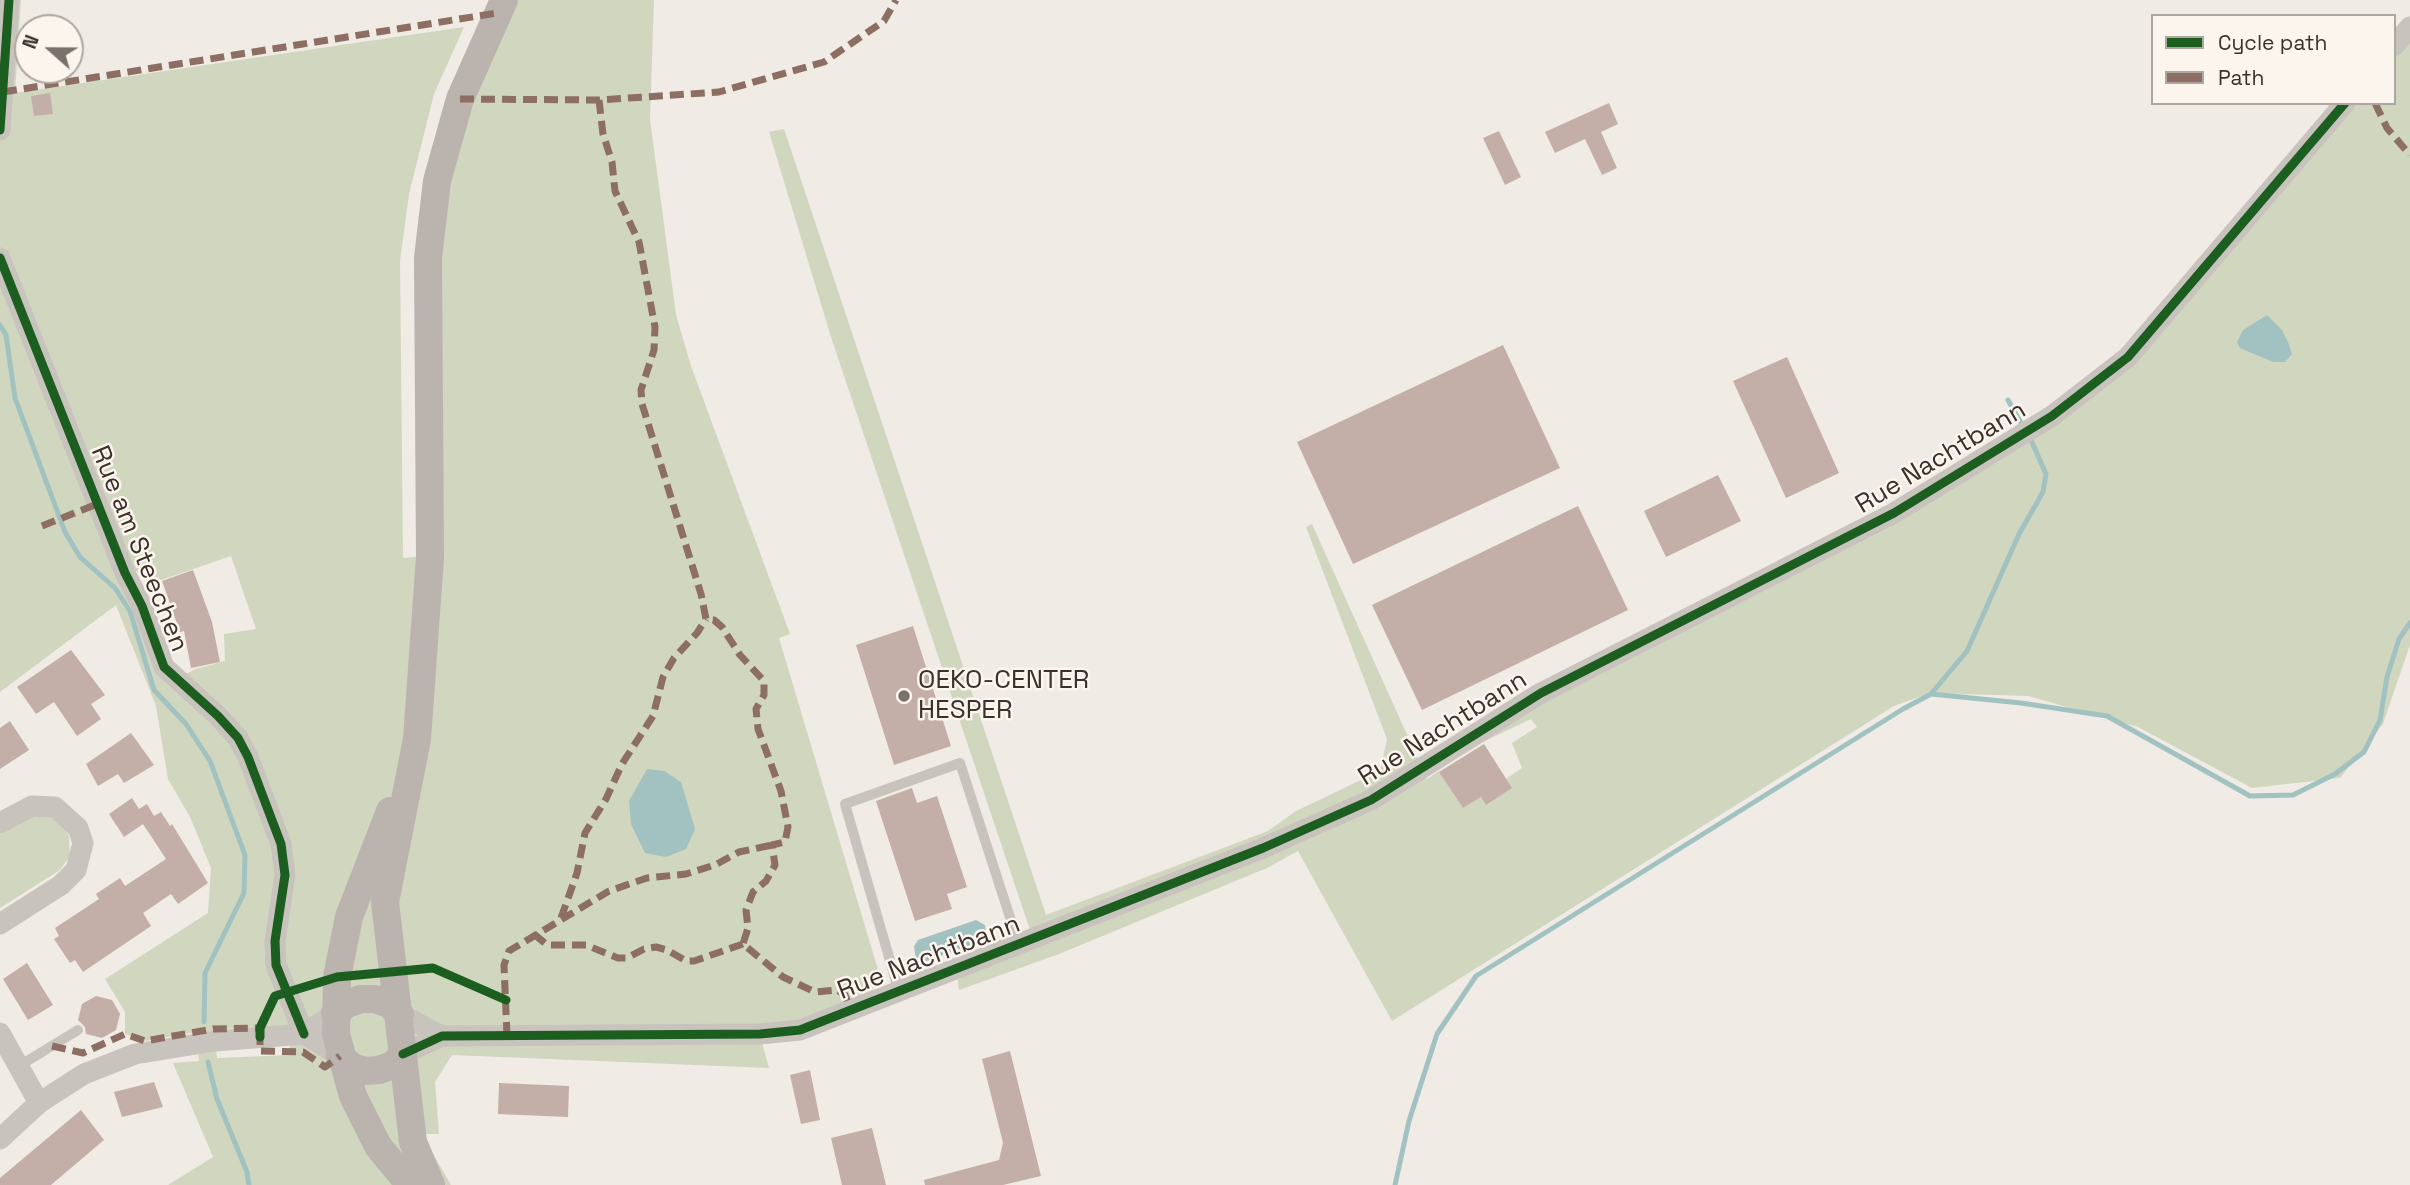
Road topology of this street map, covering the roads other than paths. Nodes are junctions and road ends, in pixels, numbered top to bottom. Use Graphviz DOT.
graph roads {
  1 [pos="9,0"];
  2 [pos="504,0"];
  3 [pos="2410,27"];
  4 [pos="2396,44"];
  5 [pos="2343,105"];
  6 [pos="0,130"];
  7 [pos="0,258"];
  8 [pos="417,739"];
  9 [pos="0,823"];
  10 [pos="0,923"];
  11 [pos="1018,945"];
  12 [pos="900,992"];
  13 [pos="335,1013"];
  14 [pos="400,1014"];
  15 [pos="78,1030"];
  16 [pos="0,1033"];
  17 [pos="304,1034"];
  18 [pos="442,1036"];
  19 [pos="403,1054"];
  20 [pos="340,1056"];
  21 [pos="19,1066"];
  22 [pos="39,1103"];
  23 [pos="0,1139"];
  24 [pos="410,1185"];
  25 [pos="431,1185"];
  1 -- 6 [label="street"];
  2 -- 8 [label="main road"];
  3 -- 4 [label="street"];
  5 -- 11 [label="street, Rue Nachtbann"];
  7 -- 17 [label="street, Rue am Steechen"];
  8 -- 13 [label="main road"];
  8 -- 14 [label="main road"];
  9 -- 10 [label="street"];
  11 -- 12 [label="street, Rue Nachtbann"];
  11 -- 12 [label="lane"];
  12 -- 18 [label="street, Rue Nachtbann"];
  13 -- 14 [label="main road"];
  13 -- 17 [label="street"];
  13 -- 20 [label="main road"];
  14 -- 18 [label="street, Rue Nachtbann"];
  14 -- 19 [label="main road"];
  15 -- 21 [label="lane"];
  16 -- 21 [label="street"];
  17 -- 20 [label="street"];
  17 -- 22 [label="street"];
  18 -- 19 [label="street, Rue Nachtbann"];
  19 -- 20 [label="main road"];
  19 -- 25 [label="main road"];
  20 -- 24 [label="main road"];
  21 -- 22 [label="street"];
  22 -- 23 [label="street"];
}
